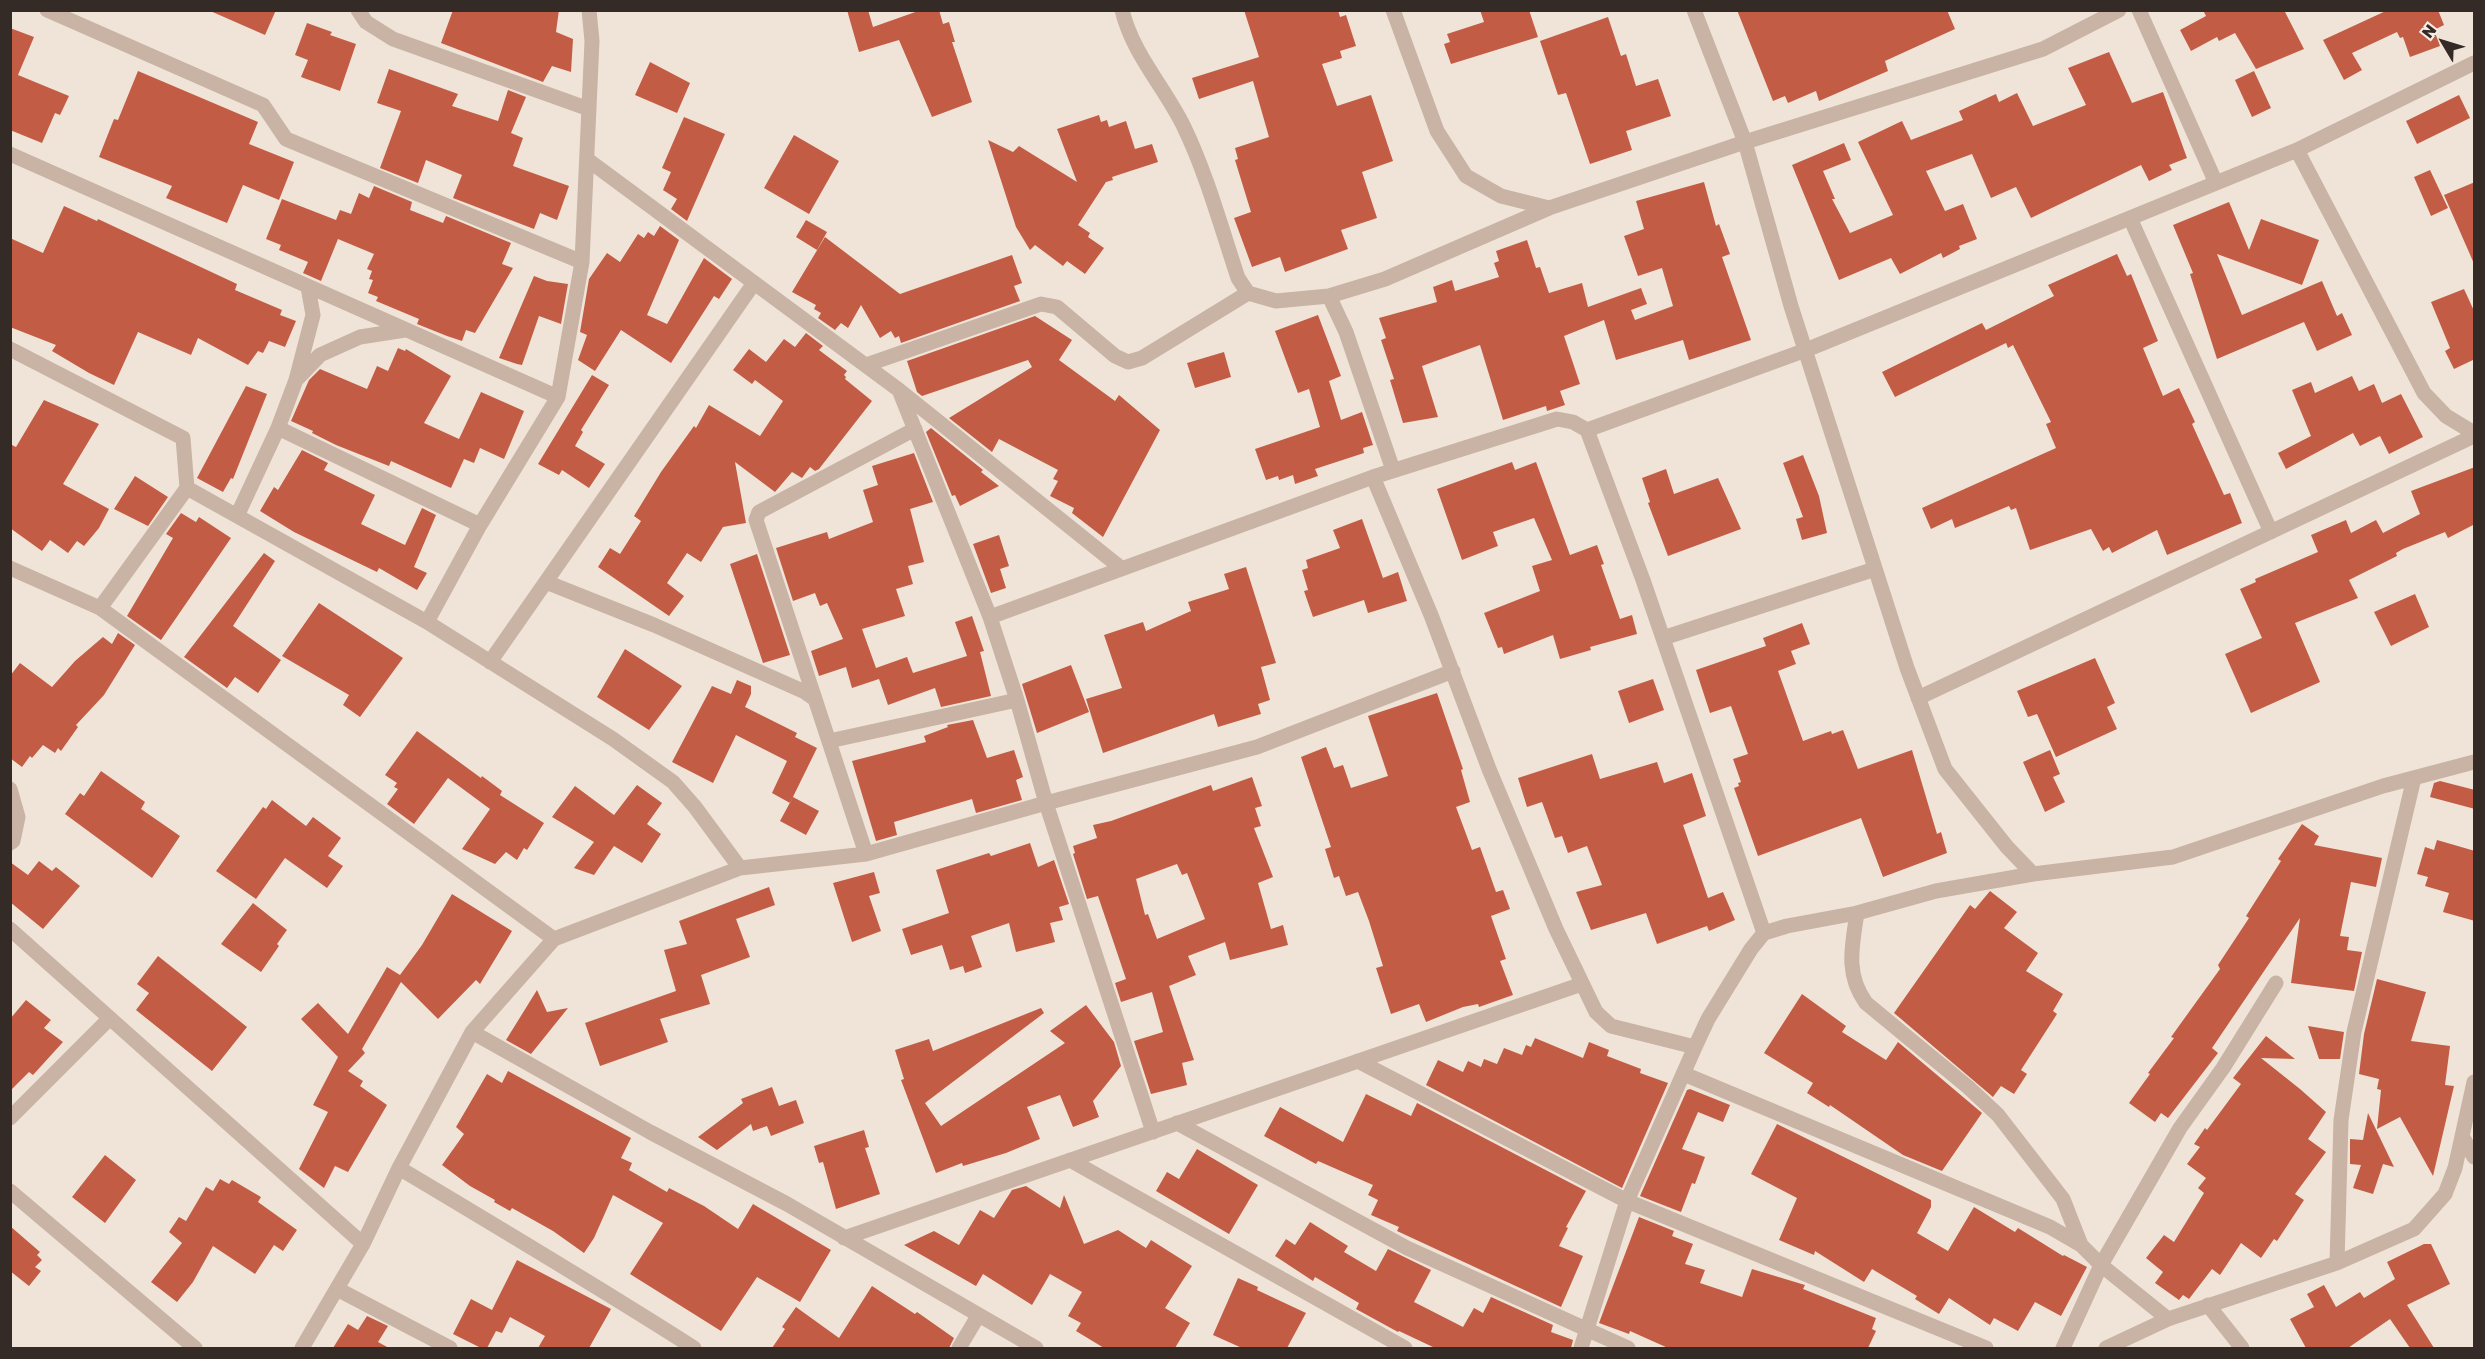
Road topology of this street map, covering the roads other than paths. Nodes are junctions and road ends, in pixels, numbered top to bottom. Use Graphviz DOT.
graph roads {
  1 [pos="47,10"];
  2 [pos="358,10"];
  3 [pos="590,10"];
  4 [pos="1122,10"];
  5 [pos="1393,10"];
  6 [pos="1694,10"];
  7 [pos="2119,10"];
  8 [pos="2139,10"];
  9 [pos="2475,63"];
  10 [pos="589,109"];
  11 [pos="1745,142"];
  12 [pos="2297,150"];
  13 [pos="10,154"];
  14 [pos="588,160"];
  15 [pos="2216,183"];
  16 [pos="1549,208"];
  17 [pos="2130,218"];
  18 [pos="582,262"];
  19 [pos="754,283"];
  20 [pos="308,287"];
  21 [pos="1248,293"];
  22 [pos="1329,296"];
  23 [pos="405,330"];
  24 [pos="10,349"];
  25 [pos="1806,350"];
  26 [pos="866,365"];
  27 [pos="296,380"];
  28 [pos="899,390"];
  29 [pos="558,397"];
  30 [pos="278,428"];
  31 [pos="915,429"];
  32 [pos="1587,430"];
  33 [pos="2475,434"];
  34 [pos="1393,470"];
  35 [pos="1373,477"];
  36 [pos="187,488"];
  37 [pos="237,516"];
  38 [pos="480,525"];
  39 [pos="2271,532"];
  40 [pos="10,568"];
  41 [pos="1120,568"];
  42 [pos="1875,569"];
  43 [pos="546,582"];
  44 [pos="100,608"];
  45 [pos="990,617"];
  46 [pos="427,622"];
  47 [pos="1663,638"];
  48 [pos="490,662"];
  49 [pos="1453,671"];
  50 [pos="1918,698"];
  51 [pos="815,699"];
  52 [pos="1017,700"];
  53 [pos="829,741"];
  54 [pos="2475,762"];
  55 [pos="2414,778"];
  56 [pos="10,789"];
  57 [pos="1046,802"];
  58 [pos="10,843"];
  59 [pos="866,854"];
  60 [pos="740,868"];
  61 [pos="2033,874"];
  62 [pos="1857,913"];
  63 [pos="10,929"];
  64 [pos="1764,933"];
  65 [pos="554,939"];
  66 [pos="2276,983"];
  67 [pos="1582,984"];
  68 [pos="110,1018"];
  69 [pos="472,1032"];
  70 [pos="1695,1047"];
  71 [pos="1358,1061"];
  72 [pos="1684,1074"];
  73 [pos="2475,1082"];
  74 [pos="10,1118"];
  75 [pos="1177,1123"];
  76 [pos="1153,1131"];
  77 [pos="2462,1136"];
  78 [pos="2475,1156"];
  79 [pos="1070,1160"];
  80 [pos="399,1168"];
  81 [pos="10,1191"];
  82 [pos="1627,1201"];
  83 [pos="844,1238"];
  84 [pos="363,1244"];
  85 [pos="2081,1245"];
  86 [pos="2337,1263"];
  87 [pos="2101,1265"];
  88 [pos="337,1289"];
  89 [pos="2208,1305"];
  90 [pos="978,1316"];
  91 [pos="2168,1319"];
  92 [pos="1587,1331"];
  93 [pos="427,1343"];
  94 [pos="195,1348"];
  95 [pos="302,1348"];
  96 [pos="450,1348"];
  97 [pos="694,1348"];
  98 [pos="959,1348"];
  99 [pos="1036,1348"];
  100 [pos="1405,1348"];
  101 [pos="1581,1348"];
  102 [pos="1628,1348"];
  103 [pos="1986,1348"];
  104 [pos="2063,1348"];
  105 [pos="2106,1348"];
  106 [pos="2242,1348"];
  1 -- 18 [label="street"];
  2 -- 10 [label="street"];
  3 -- 10 [label="street"];
  4 -- 21 [label="street"];
  5 -- 16 [label="street"];
  6 -- 11 [label="street"];
  7 -- 11 [label="street"];
  8 -- 15 [label="street"];
  9 -- 12 [label="street"];
  10 -- 14 [label="street"];
  11 -- 16 [label="street"];
  11 -- 25 [label="street"];
  12 -- 15 [label="street"];
  12 -- 33 [label="street"];
  13 -- 20 [label="street"];
  14 -- 18 [label="street"];
  14 -- 19 [label="street"];
  15 -- 17 [label="street"];
  16 -- 22 [label="street"];
  17 -- 25 [label="street"];
  17 -- 39 [label="street"];
  18 -- 29 [label="street"];
  19 -- 26 [label="street"];
  19 -- 43 [label="street"];
  20 -- 23 [label="street"];
  20 -- 27 [label="street"];
  21 -- 22 [label="street"];
  21 -- 26 [label="street"];
  22 -- 34 [label="street"];
  23 -- 27 [label="street"];
  23 -- 29 [label="street"];
  24 -- 36 [label="street"];
  25 -- 32 [label="street"];
  25 -- 42 [label="street"];
  26 -- 28 [label="street"];
  27 -- 30 [label="street"];
  28 -- 31 [label="street"];
  28 -- 41 [label="street"];
  29 -- 38 [label="street"];
  30 -- 37 [label="street"];
  30 -- 38 [label="street"];
  31 -- 45 [label="street"];
  31 -- 51 [label="street"];
  32 -- 34 [label="street"];
  32 -- 47 [label="street"];
  33 -- 39 [label="street"];
  34 -- 35 [label="street"];
  35 -- 41 [label="street"];
  35 -- 49 [label="street"];
  36 -- 37 [label="street"];
  36 -- 44 [label="street"];
  37 -- 46 [label="street"];
  38 -- 46 [label="street"];
  39 -- 50 [label="street"];
  40 -- 44 [label="street"];
  41 -- 45 [label="street"];
  42 -- 47 [label="street"];
  42 -- 50 [label="street"];
  43 -- 48 [label="street"];
  43 -- 51 [label="street"];
  44 -- 65 [label="street"];
  45 -- 52 [label="street"];
  46 -- 48 [label="street"];
  47 -- 64 [label="street"];
  48 -- 60 [label="street"];
  49 -- 57 [label="street"];
  49 -- 67 [label="street"];
  50 -- 61 [label="street"];
  51 -- 53 [label="street"];
  52 -- 53 [label="street"];
  52 -- 57 [label="street"];
  53 -- 59 [label="street"];
  54 -- 55 [label="street"];
  55 -- 61 [label="street"];
  55 -- 86 [label="street"];
  56 -- 58 [label="street"];
  57 -- 59 [label="street"];
  57 -- 76 [label="street"];
  59 -- 60 [label="street"];
  60 -- 65 [label="street"];
  61 -- 62 [label="street"];
  62 -- 64 [label="street"];
  62 -- 85 [label="street"];
  63 -- 68 [label="street"];
  64 -- 70 [label="street"];
  65 -- 69 [label="street"];
  66 -- 87 [label="street"];
  67 -- 70 [label="street"];
  67 -- 71 [label="street"];
  68 -- 74 [label="street"];
  68 -- 84 [label="street"];
  69 -- 80 [label="street"];
  69 -- 83 [label="street"];
  70 -- 72 [label="street"];
  71 -- 75 [label="street"];
  71 -- 82 [label="street"];
  72 -- 82 [label="street"];
  72 -- 85 [label="street"];
  73 -- 77 [label="street"];
  75 -- 76 [label="street"];
  75 -- 92 [label="street"];
  76 -- 79 [label="street"];
  77 -- 78 [label="street"];
  77 -- 86 [label="street"];
  79 -- 83 [label="street"];
  79 -- 100 [label="street"];
  80 -- 84 [label="street"];
  80 -- 97 [label="street"];
  81 -- 94 [label="street"];
  82 -- 92 [label="street"];
  82 -- 103 [label="street"];
  83 -- 90 [label="street"];
  84 -- 88 [label="street"];
  85 -- 87 [label="street"];
  86 -- 89 [label="street"];
  87 -- 91 [label="street"];
  87 -- 104 [label="street"];
  88 -- 93 [label="street"];
  88 -- 95 [label="street"];
  89 -- 91 [label="street"];
  89 -- 106 [label="street"];
  90 -- 98 [label="street"];
  90 -- 99 [label="street"];
  91 -- 105 [label="street"];
  92 -- 101 [label="street"];
  92 -- 102 [label="street"];
  93 -- 96 [label="street"];
}
